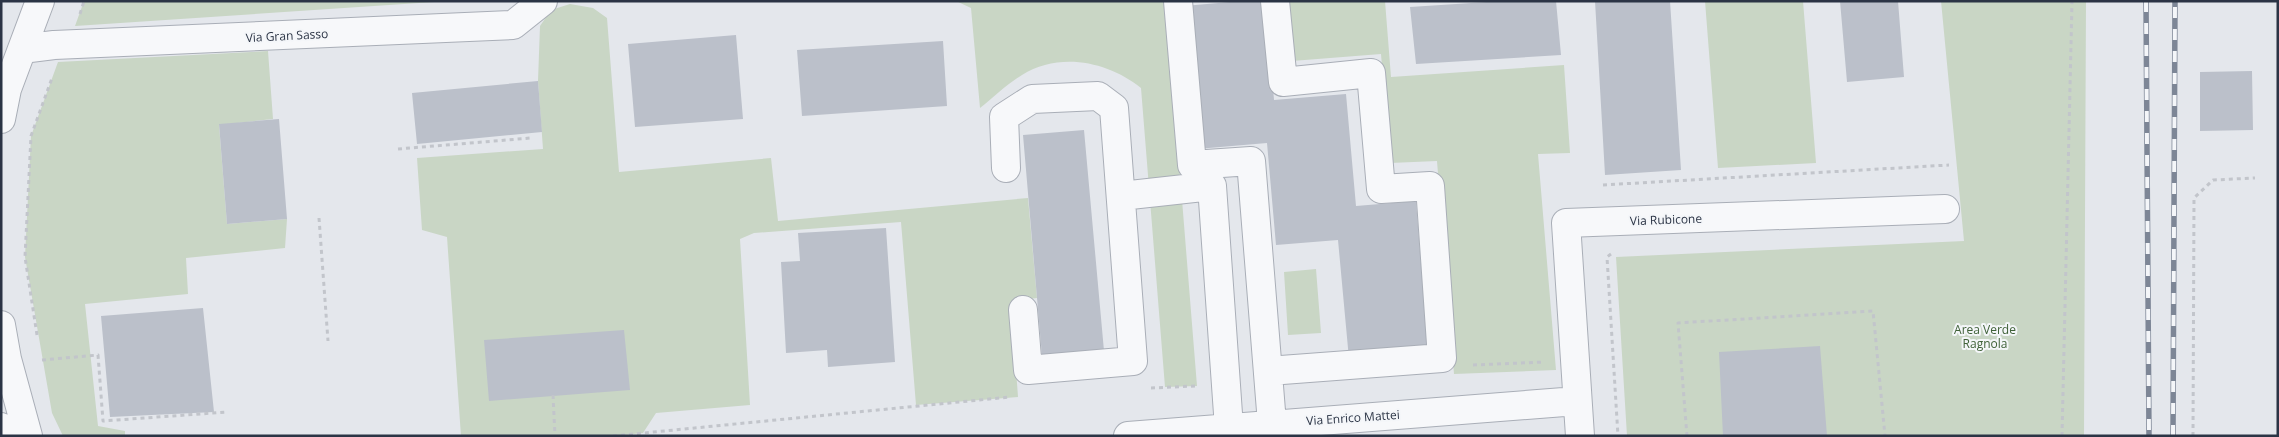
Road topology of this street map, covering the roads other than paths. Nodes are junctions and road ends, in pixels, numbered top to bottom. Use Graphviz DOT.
graph roads {
  1 [pos="40,1"];
  2 [pos="543,1"];
  3 [pos="1178,1"];
  4 [pos="1275,1"];
  5 [pos="22,49"];
  6 [pos="4,89"];
  7 [pos="1,119"];
  8 [pos="1006,168"];
  9 [pos="1121,196"];
  10 [pos="1945,209"];
  11 [pos="1023,310"];
  12 [pos="1,326"];
  13 [pos="1268,371"];
  14 [pos="1577,401"];
  15 [pos="1,427"];
  16 [pos="1229,428"];
  17 [pos="1273,430"];
  18 [pos="22,436"];
  19 [pos="28,436"];
  20 [pos="1128,436"];
  21 [pos="1580,436"];
  1 -- 5 [label="street"];
  2 -- 5 [label="street, Via Gran Sasso"];
  3 -- 13 [label="street"];
  4 -- 13 [label="street"];
  5 -- 6 [label="street"];
  6 -- 7 [label="street"];
  8 -- 9 [label="street"];
  9 -- 11 [label="street"];
  9 -- 16 [label="street"];
  10 -- 14 [label="street, Via Rubicone"];
  12 -- 19 [label="street"];
  13 -- 17 [label="street"];
  14 -- 17 [label="street, Via Enrico Mattei"];
  14 -- 21 [label="street"];
  15 -- 18 [label="street"];
  16 -- 17 [label="street, Via Enrico Mattei"];
  16 -- 20 [label="street, Via Enrico Mattei"];
}
